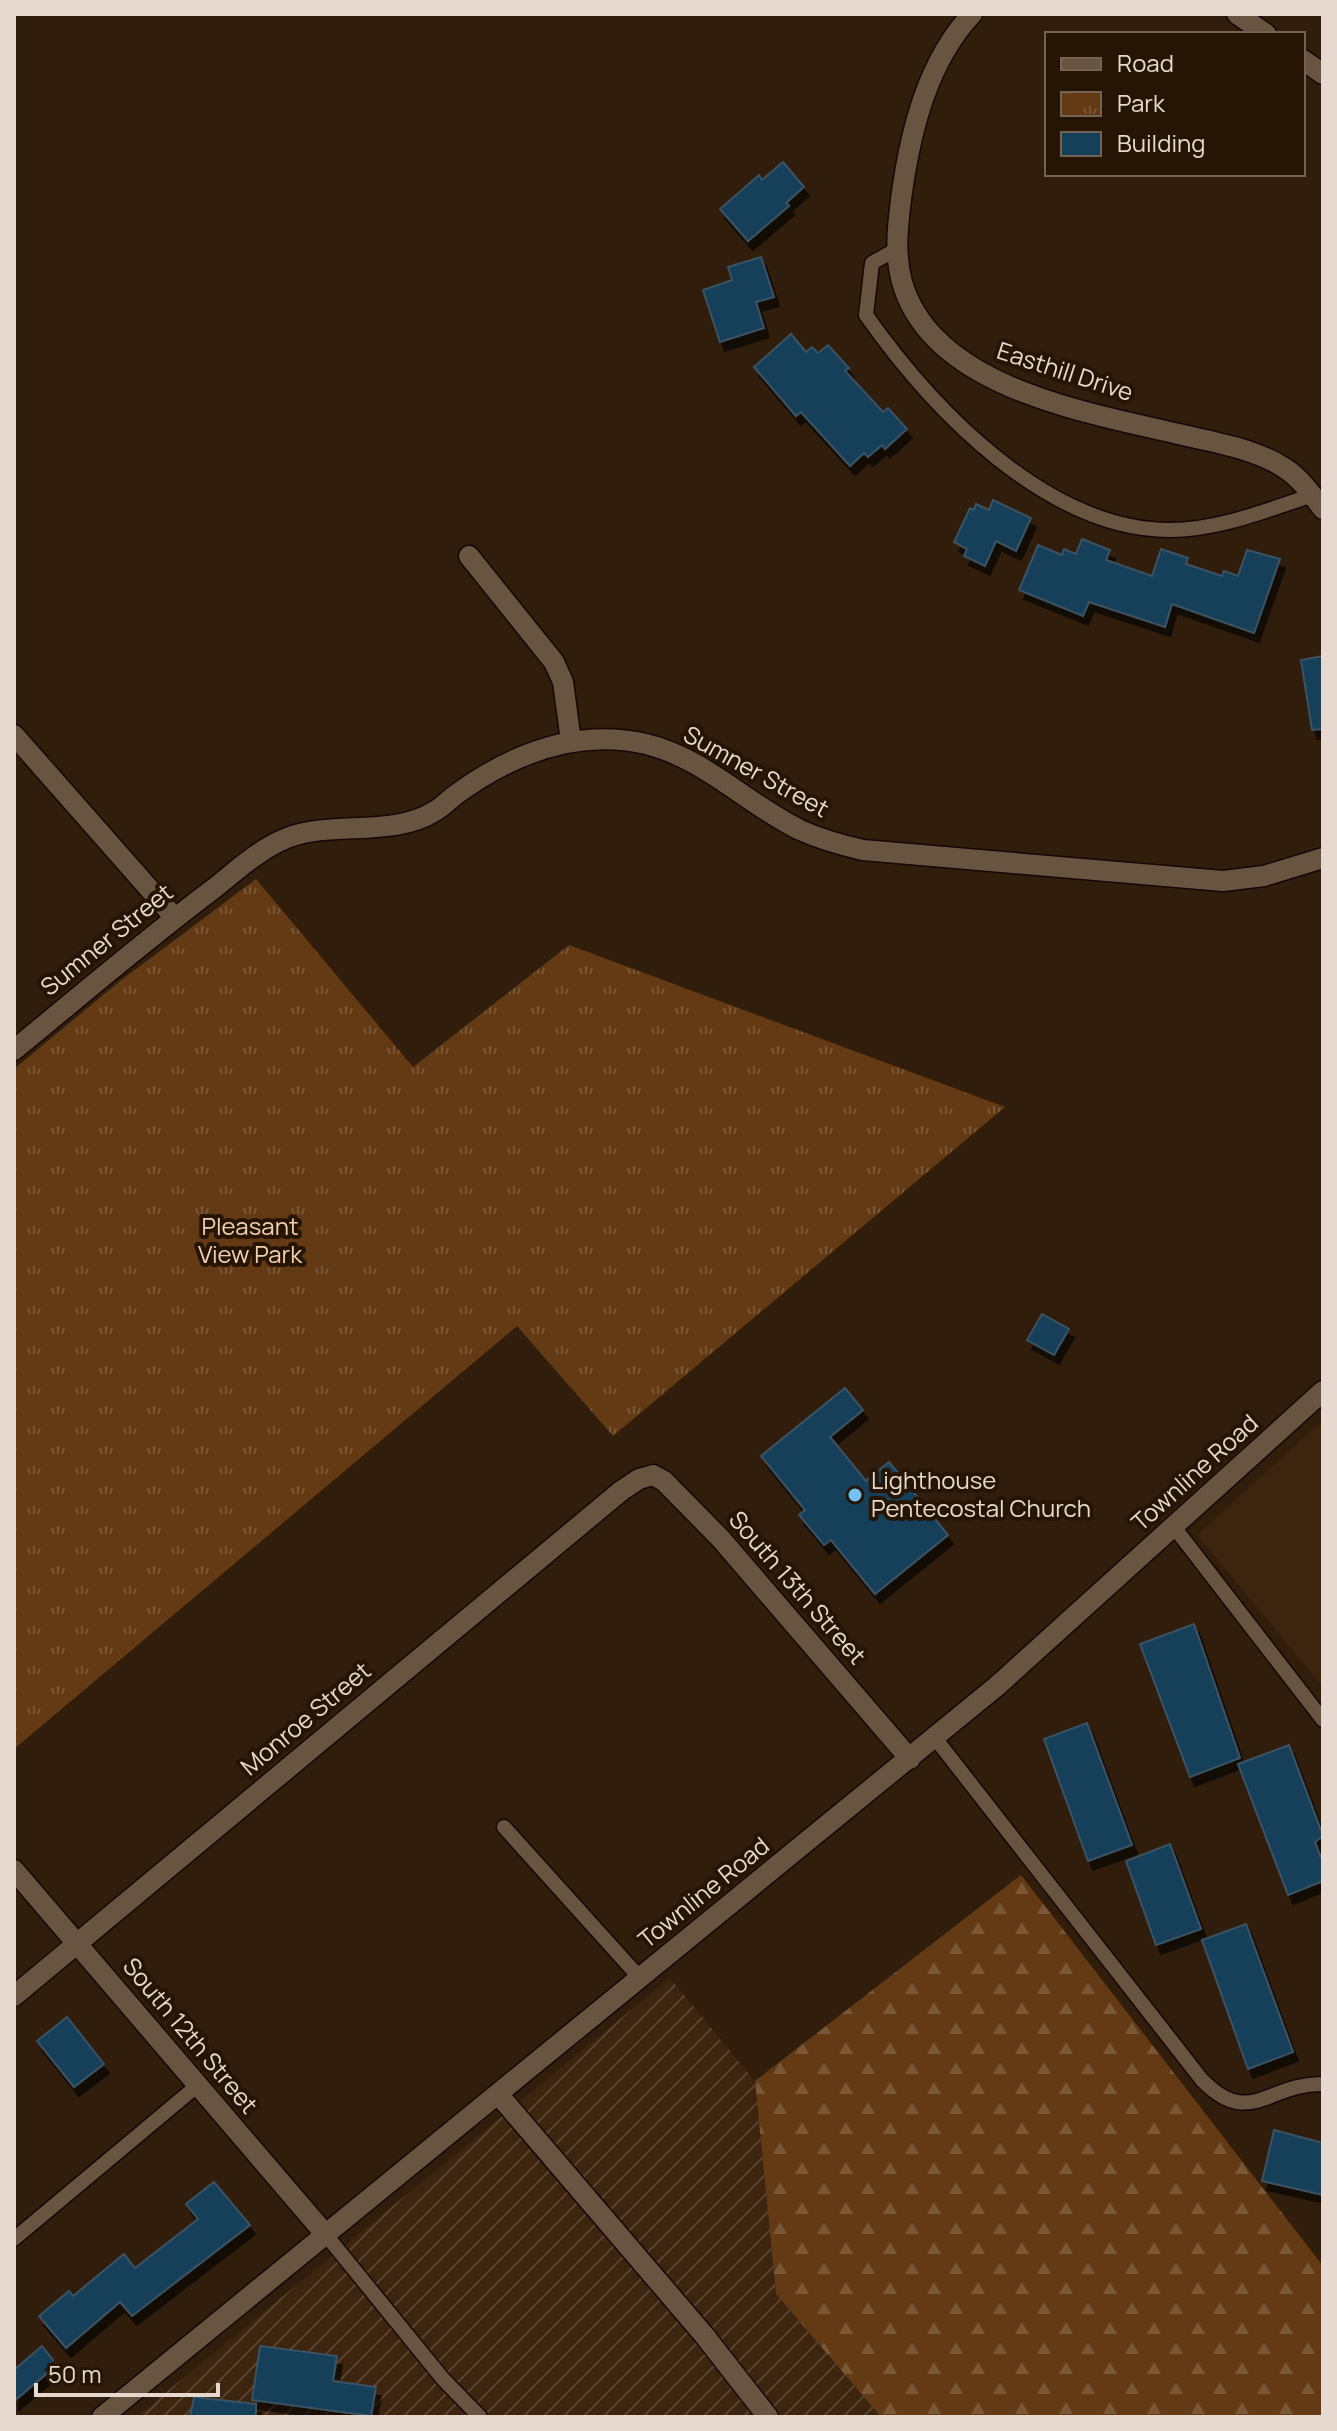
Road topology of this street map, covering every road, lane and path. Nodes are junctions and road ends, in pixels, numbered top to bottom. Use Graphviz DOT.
graph roads {
  1 [pos="972,14"];
  2 [pos="1237,14"];
  3 [pos="1263,32"];
  4 [pos="1305,61"];
  5 [pos="1323,74"];
  6 [pos="897,249"];
  7 [pos="1318,502"];
  8 [pos="469,556"];
  9 [pos="14,735"];
  10 [pos="571,741"];
  11 [pos="1323,858"];
  12 [pos="175,918"];
  13 [pos="14,1050"];
  14 [pos="1323,1391"];
  15 [pos="632,1483"];
  16 [pos="1174,1527"];
  17 [pos="1323,1720"];
  18 [pos="935,1738"];
  19 [pos="910,1759"];
  20 [pos="504,1827"];
  21 [pos="14,1870"];
  22 [pos="77,1943"];
  23 [pos="640,1978"];
  24 [pos="14,1996"];
  25 [pos="1323,2084"];
  26 [pos="198,2085"];
  27 [pos="498,2094"];
  28 [pos="326,2235"];
  29 [pos="14,2239"];
  30 [pos="102,2417"];
  31 [pos="480,2417"];
  32 [pos="768,2417"];
  1 -- 6 [label="street, Easthill Drive"];
  2 -- 3 [label="street"];
  4 -- 5 [label="street"];
  6 -- 7 [label="street, Easthill Drive"];
  6 -- 7 [label="lane"];
  8 -- 10 [label="street"];
  9 -- 12 [label="street"];
  10 -- 11 [label="street, Sumner Street"];
  10 -- 12 [label="street, Sumner Street"];
  12 -- 13 [label="street, Sumner Street"];
  14 -- 16 [label="street, Townline Road"];
  15 -- 19 [label="street, South 13th Street"];
  15 -- 22 [label="street, Monroe Street"];
  16 -- 17 [label="lane"];
  16 -- 18 [label="street, Townline Road"];
  18 -- 19 [label="street, Townline Road"];
  18 -- 25 [label="lane"];
  19 -- 23 [label="street, Townline Road"];
  20 -- 23 [label="lane"];
  21 -- 22 [label="street, South 12th Street"];
  22 -- 24 [label="street, Monroe Street"];
  22 -- 26 [label="street, South 12th Street"];
  23 -- 27 [label="street, Townline Road"];
  26 -- 28 [label="street, South 12th Street"];
  26 -- 29 [label="lane"];
  27 -- 28 [label="street, Townline Road"];
  27 -- 32 [label="street"];
  28 -- 30 [label="street, Townline Road"];
  28 -- 31 [label="lane"];
}
